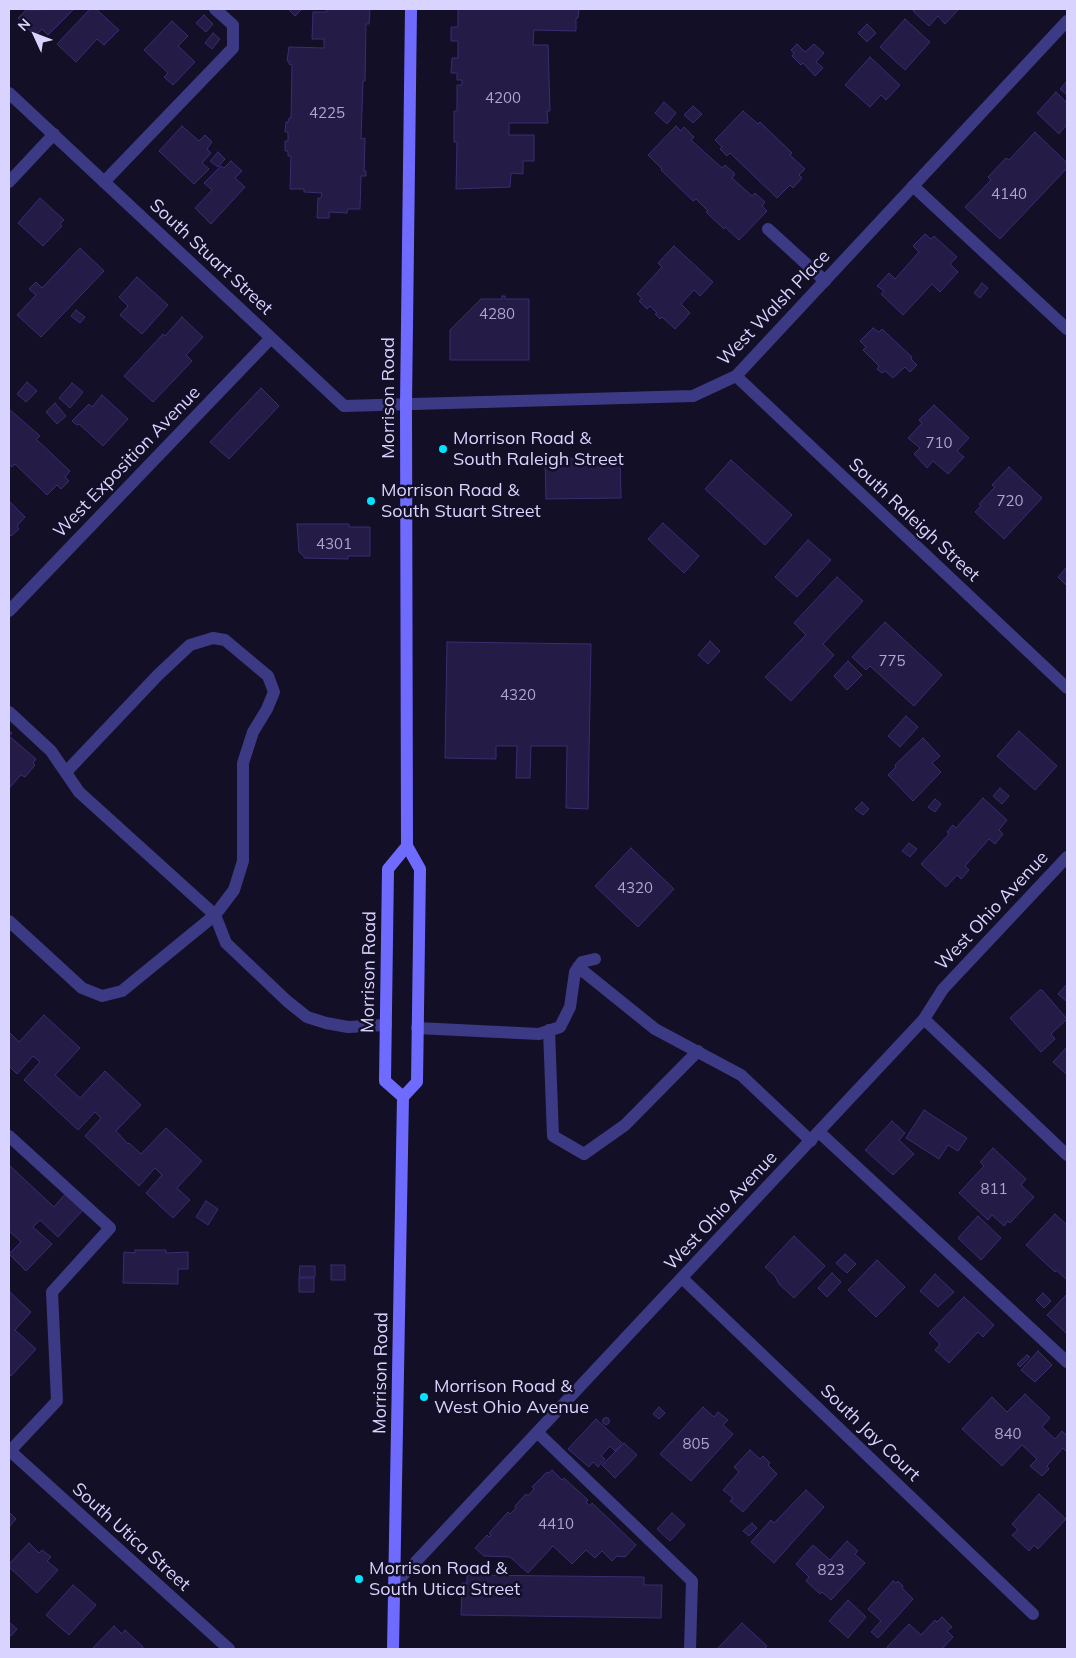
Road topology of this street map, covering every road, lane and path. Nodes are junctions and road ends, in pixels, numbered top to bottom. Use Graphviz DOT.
graph roads {
  1 [pos="215,9"];
  2 [pos="411,9"];
  3 [pos="1067,21"];
  4 [pos="9,93"];
  5 [pos="54,134"];
  6 [pos="9,182"];
  7 [pos="104,182"];
  8 [pos="913,186"];
  9 [pos="768,229"];
  10 [pos="824,282"];
  11 [pos="1067,329"];
  12 [pos="271,338"];
  13 [pos="736,376"];
  14 [pos="406,403"];
  15 [pos="9,612"];
  16 [pos="1067,688"];
  17 [pos="9,712"];
  18 [pos="66,772"];
  19 [pos="407,846"];
  20 [pos="1067,857"];
  21 [pos="215,915"];
  22 [pos="9,921"];
  23 [pos="595,959"];
  24 [pos="578,967"];
  25 [pos="924,1019"];
  26 [pos="386,1025"];
  27 [pos="417,1028"];
  28 [pos="549,1030"];
  29 [pos="698,1051"];
  30 [pos="403,1097"];
  31 [pos="9,1136"];
  32 [pos="815,1137"];
  33 [pos="1067,1155"];
  34 [pos="682,1278"];
  35 [pos="1067,1362"];
  36 [pos="538,1432"];
  37 [pos="9,1451"];
  38 [pos="394,1586"];
  39 [pos="1033,1614"];
  40 [pos="229,1649"];
  41 [pos="393,1649"];
  42 [pos="690,1649"];
  1 -- 7 [label="street"];
  2 -- 14 [label="main road, Morrison Road"];
  3 -- 8 [label="street, West Walsh Place"];
  4 -- 5 [label="street, South Stuart Street"];
  5 -- 6 [label="street"];
  5 -- 7 [label="street, South Stuart Street"];
  7 -- 12 [label="street, South Stuart Street"];
  8 -- 10 [label="street, West Walsh Place"];
  8 -- 11 [label="street"];
  9 -- 10 [label="street"];
  10 -- 13 [label="street, West Walsh Place"];
  12 -- 14 [label="street, South Stuart Street"];
  12 -- 15 [label="street, West Exposition Avenue"];
  13 -- 14 [label="street, West Walsh Place"];
  13 -- 16 [label="street, South Raleigh Street"];
  14 -- 19 [label="main road, Morrison Road"];
  17 -- 18 [label="street"];
  18 -- 21 [label="street"];
  18 -- 21 [label="street"];
  19 -- 26 [label="main road, Morrison Road"];
  19 -- 27 [label="main road, Morrison Road"];
  20 -- 25 [label="street, West Ohio Avenue"];
  21 -- 22 [label="street"];
  21 -- 26 [label="street"];
  23 -- 24 [label="street"];
  24 -- 28 [label="street"];
  24 -- 29 [label="street"];
  25 -- 32 [label="street, West Ohio Avenue"];
  25 -- 33 [label="street"];
  26 -- 30 [label="main road, Morrison Road"];
  27 -- 28 [label="street"];
  27 -- 30 [label="main road, Morrison Road"];
  28 -- 29 [label="street"];
  29 -- 32 [label="street"];
  30 -- 38 [label="main road, Morrison Road"];
  31 -- 37 [label="street"];
  32 -- 34 [label="street, West Ohio Avenue"];
  32 -- 35 [label="street"];
  34 -- 36 [label="street, West Ohio Avenue"];
  34 -- 39 [label="street, South Jay Court"];
  36 -- 38 [label="street, West Ohio Avenue"];
  36 -- 42 [label="street"];
  37 -- 40 [label="street, South Utica Street"];
  38 -- 41 [label="main road, Morrison Road"];
}
